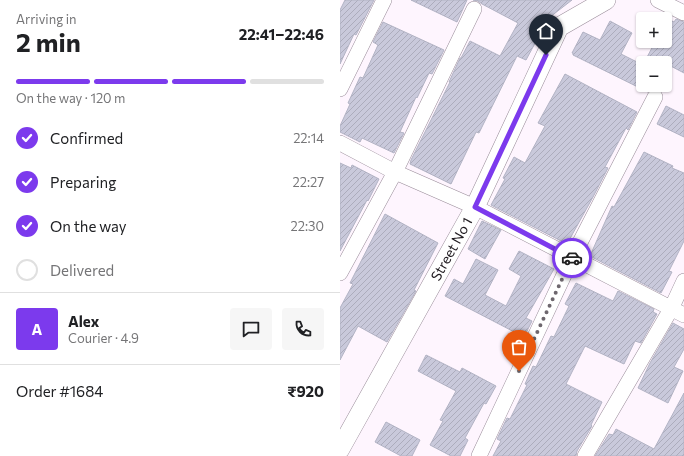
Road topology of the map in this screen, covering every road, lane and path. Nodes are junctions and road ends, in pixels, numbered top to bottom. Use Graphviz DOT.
graph roads {
  1 [pos="384,0"];
  2 [pos="606,0"];
  3 [pos="658,0"];
  4 [pos="474,9"];
  5 [pos="684,13"];
  6 [pos="340,89"];
  7 [pos="655,97"];
  8 [pos="340,143"];
  9 [pos="395,172"];
  10 [pos="475,207"];
  11 [pos="572,258"];
  12 [pos="340,273"];
  13 [pos="684,281"];
  14 [pos="678,312"];
  15 [pos="340,449"];
  16 [pos="479,456"];
  17 [pos="585,456"];
  1 -- 6 [label="street"];
  2 -- 10 [label="street, Street No 1"];
  3 -- 5 [label="street"];
  4 -- 9 [label="street"];
  7 -- 11 [label="street"];
  8 -- 9 [label="street"];
  9 -- 10 [label="street"];
  9 -- 12 [label="street"];
  10 -- 11 [label="street"];
  10 -- 15 [label="street, Street No 1"];
  11 -- 14 [label="street"];
  11 -- 16 [label="street"];
  13 -- 14 [label="street"];
  14 -- 17 [label="street"];
}
